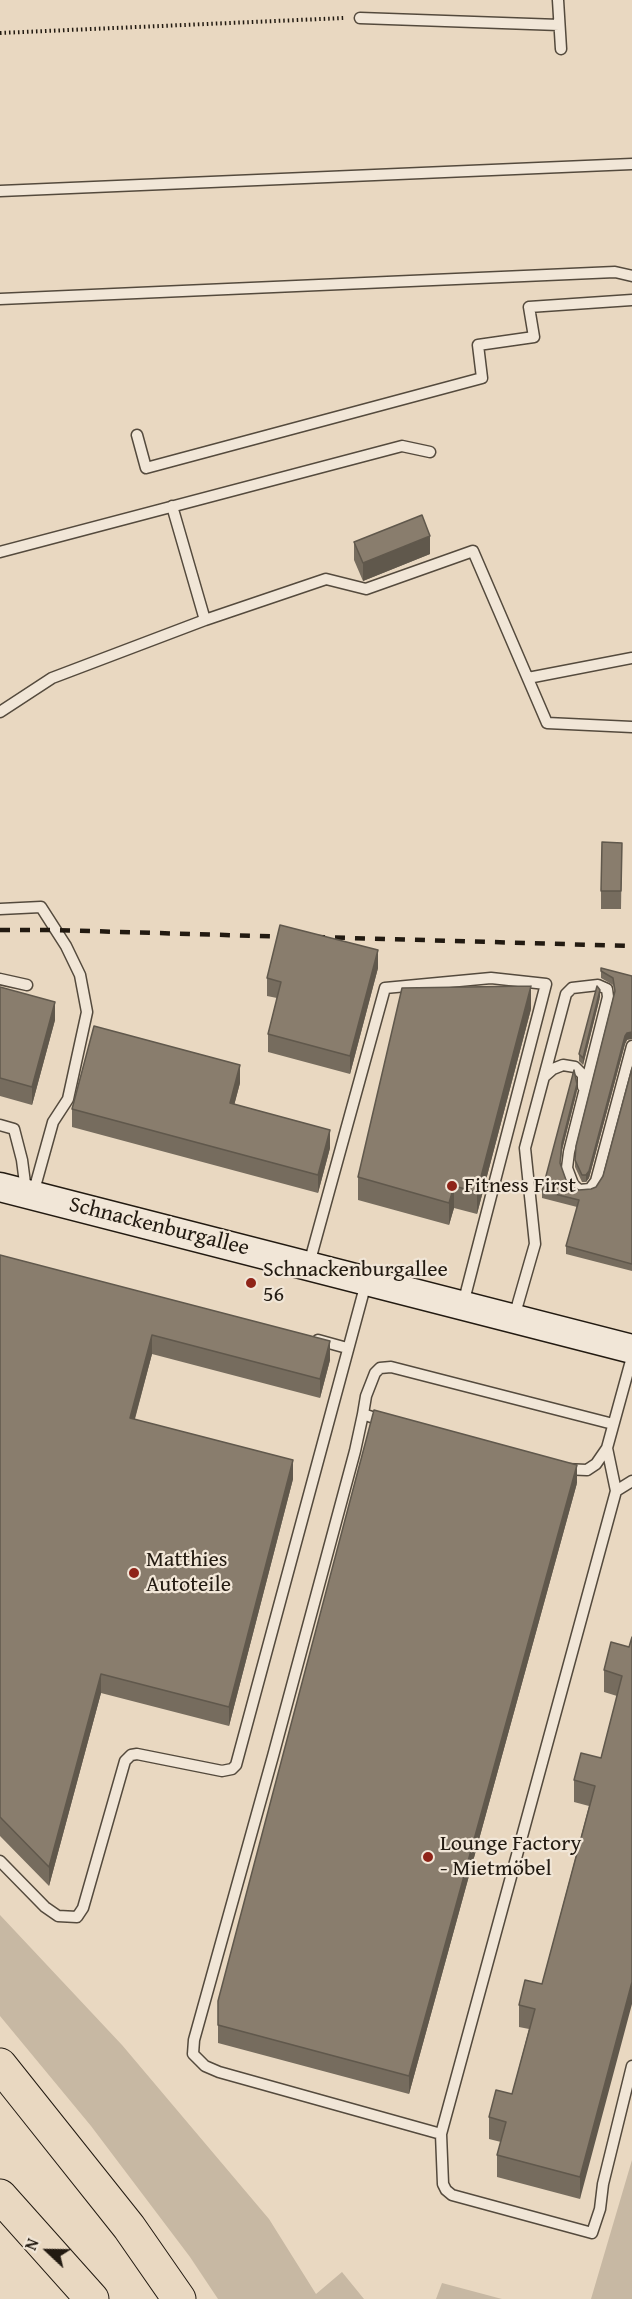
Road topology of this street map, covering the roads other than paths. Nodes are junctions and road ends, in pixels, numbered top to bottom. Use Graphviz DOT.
graph roads {
  1 [pos="558,0"];
  2 [pos="360,18"];
  3 [pos="559,25"];
  4 [pos="561,49"];
  5 [pos="632,164"];
  6 [pos="0,191"];
  7 [pos="632,276"];
  8 [pos="0,299"];
  9 [pos="632,300"];
  10 [pos="137,435"];
  11 [pos="430,452"];
  12 [pos="172,506"];
  13 [pos="0,552"];
  14 [pos="205,620"];
  15 [pos="632,658"];
  16 [pos="528,678"];
  17 [pos="0,712"];
  18 [pos="632,728"];
  19 [pos="0,909"];
  20 [pos="0,979"];
  21 [pos="27,985"];
  22 [pos="632,1046"];
  23 [pos="544,1077"];
  24 [pos="584,1094"];
  25 [pos="0,1125"];
  26 [pos="20,1191"];
  27 [pos="309,1265"];
  28 [pos="367,1280"];
  29 [pos="463,1304"];
  30 [pos="514,1317"];
  31 [pos="303,1336"];
  32 [pos="347,1348"];
  33 [pos="632,1349"];
  34 [pos="632,1357"];
  35 [pos="363,1414"];
  36 [pos="392,1424"];
  37 [pos="613,1424"];
  38 [pos="607,1448"];
  39 [pos="547,1465"];
  40 [pos="632,1481"];
  41 [pos="616,1491"];
  42 [pos="0,1862"];
  43 [pos="0,2065"];
  44 [pos="632,2066"];
  45 [pos="441,2134"];
  46 [pos="0,2196"];
  47 [pos="0,2204"];
  48 [pos="69,2299"];
  49 [pos="92,2299"];
  50 [pos="179,2299"];
  1 -- 3 [label="lane"];
  2 -- 3 [label="lane"];
  3 -- 4 [label="lane"];
  5 -- 6 [label="lane"];
  7 -- 8 [label="lane"];
  9 -- 10 [label="lane"];
  11 -- 12 [label="lane"];
  12 -- 13 [label="lane"];
  12 -- 14 [label="lane"];
  14 -- 16 [label="lane"];
  14 -- 17 [label="lane"];
  15 -- 16 [label="lane"];
  16 -- 18 [label="lane"];
  19 -- 26 [label="lane"];
  20 -- 21 [label="lane"];
  22 -- 24 [label="lane"];
  23 -- 24 [label="lane"];
  23 -- 24 [label="lane"];
  23 -- 30 [label="lane"];
  25 -- 26 [label="lane"];
  26 -- 27 [label="main road, Schnackenburgallee"];
  27 -- 28 [label="main road, Schnackenburgallee"];
  27 -- 29 [label="lane"];
  28 -- 29 [label="main road, Schnackenburgallee"];
  28 -- 32 [label="lane"];
  29 -- 30 [label="main road, Schnackenburgallee"];
  30 -- 33 [label="main road, Schnackenburgallee"];
  31 -- 32 [label="lane"];
  32 -- 42 [label="lane"];
  34 -- 37 [label="lane"];
  35 -- 36 [label="lane"];
  35 -- 37 [label="lane"];
  35 -- 45 [label="lane"];
  37 -- 38 [label="lane"];
  38 -- 39 [label="lane"];
  38 -- 41 [label="lane"];
  40 -- 41 [label="lane"];
  41 -- 45 [label="lane"];
  43 -- 50 [label="highway"];
  44 -- 45 [label="lane"];
  46 -- 49 [label="highway"];
  47 -- 48 [label="highway"];
}
